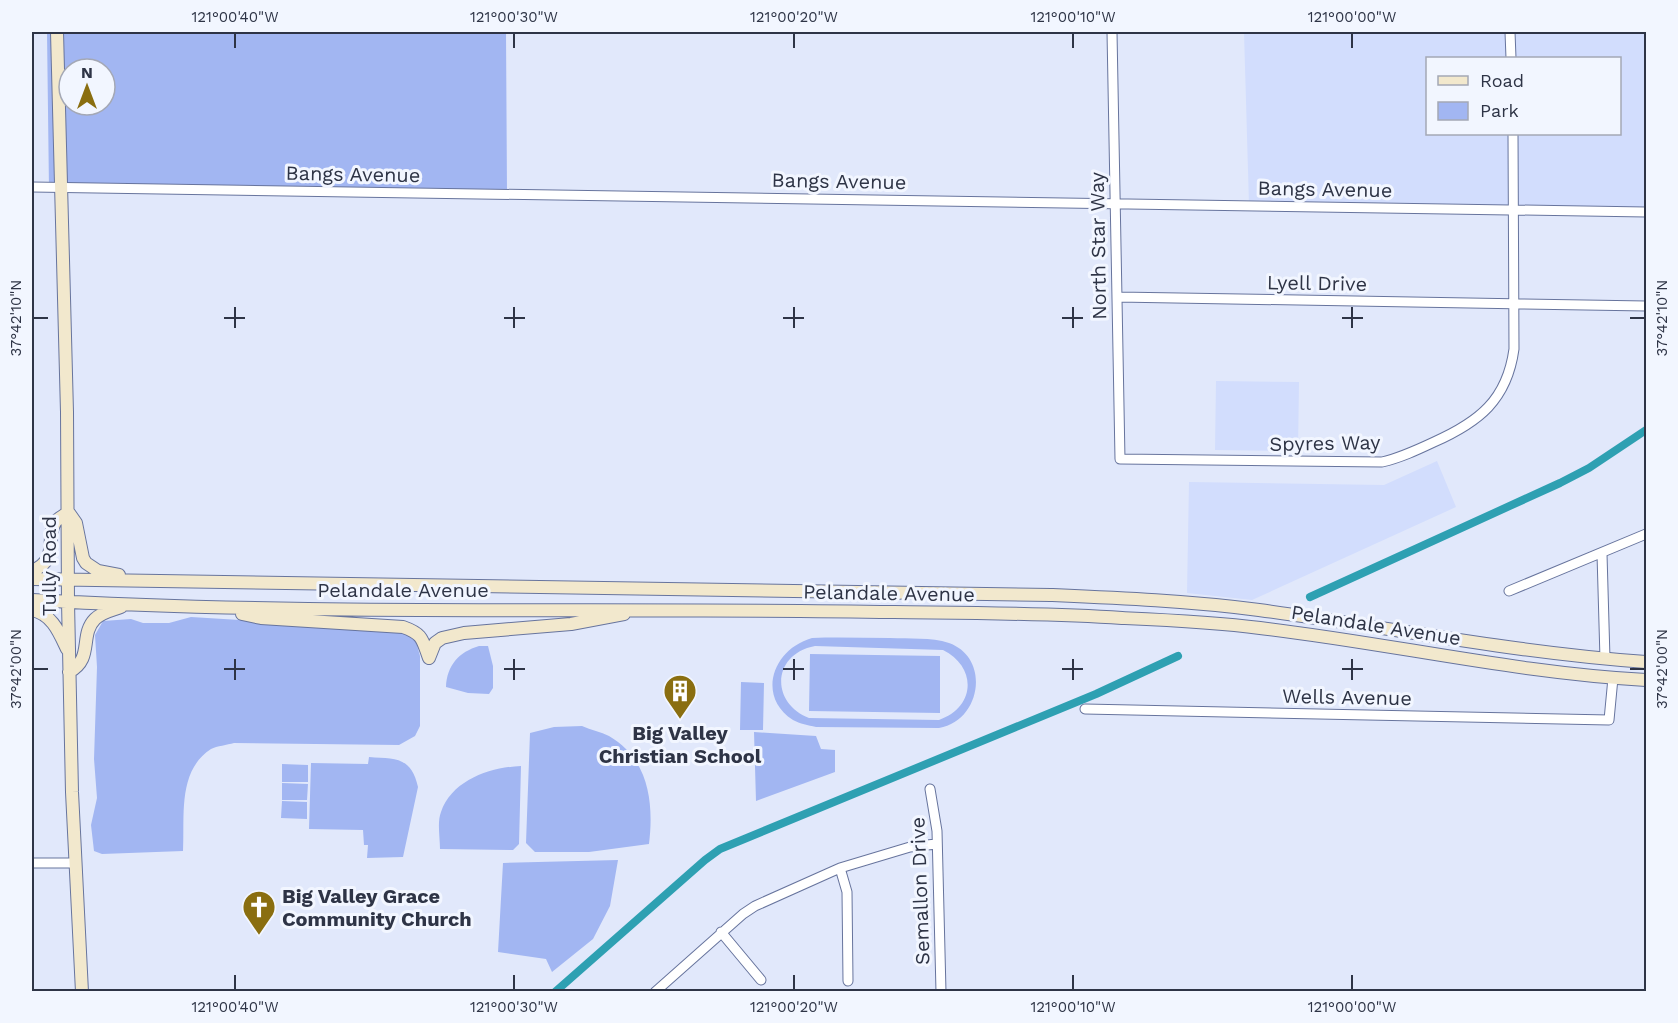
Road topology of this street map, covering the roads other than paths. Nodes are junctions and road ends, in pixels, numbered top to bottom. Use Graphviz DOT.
graph roads {
  1 [pos="57,32"];
  2 [pos="1112,32"];
  3 [pos="1510,32"];
  4 [pos="1511,57"];
  5 [pos="1513,135"];
  6 [pos="32,187"];
  7 [pos="61,187"];
  8 [pos="1116,204"];
  9 [pos="1515,210"];
  10 [pos="1647,212"];
  11 [pos="1118,297"];
  12 [pos="1515,304"];
  13 [pos="1647,306"];
  14 [pos="1120,459"];
  15 [pos="68,512"];
  16 [pos="1647,534"];
  17 [pos="1602,554"];
  18 [pos="32,571"];
  19 [pos="32,579"];
  20 [pos="68,580"];
  21 [pos="134,582"];
  22 [pos="1509,591"];
  23 [pos="32,600"];
  24 [pos="68,602"];
  25 [pos="127,604"];
  26 [pos="208,607"];
  27 [pos="640,609"];
  28 [pos="32,610"];
  29 [pos="1605,659"];
  30 [pos="1647,662"];
  31 [pos="69,672"];
  32 [pos="1613,678"];
  33 [pos="1647,680"];
  34 [pos="1085,710"];
  35 [pos="930,789"];
  36 [pos="936,844"];
  37 [pos="32,863"];
  38 [pos="74,863"];
  39 [pos="840,868"];
  40 [pos="721,932"];
  41 [pos="761,980"];
  42 [pos="848,981"];
  43 [pos="82,992"];
  44 [pos="655,992"];
  45 [pos="941,992"];
  1 -- 7 [label="main road, Tully Road"];
  2 -- 8 [label="street, North Star Way"];
  3 -- 4 [label="street"];
  5 -- 9 [label="street, Spyres Way"];
  6 -- 7 [label="street, Bangs Avenue"];
  7 -- 8 [label="street, Bangs Avenue"];
  7 -- 15 [label="main road, Tully Road"];
  8 -- 9 [label="street, Bangs Avenue"];
  8 -- 11 [label="street, North Star Way"];
  9 -- 10 [label="street, Bangs Avenue"];
  9 -- 12 [label="street, Spyres Way"];
  11 -- 12 [label="street, Lyell Drive"];
  11 -- 14 [label="street, North Star Way"];
  12 -- 13 [label="street, Lyell Drive"];
  12 -- 14 [label="street, Spyres Way"];
  15 -- 18 [label="main road"];
  15 -- 20 [label="main road, Tully Road"];
  15 -- 21 [label="main road, Pelandale Avenue"];
  16 -- 17 [label="street"];
  17 -- 22 [label="street"];
  17 -- 29 [label="street"];
  19 -- 20 [label="main road, Pelandale Avenue"];
  20 -- 21 [label="main road, Pelandale Avenue"];
  20 -- 24 [label="main road, Tully Road"];
  21 -- 29 [label="main road, Pelandale Avenue"];
  23 -- 24 [label="main road, Pelandale Avenue"];
  24 -- 25 [label="main road, Pelandale Avenue"];
  24 -- 31 [label="main road, Tully Road"];
  25 -- 26 [label="main road, Pelandale Avenue"];
  25 -- 31 [label="main road, Pelandale Avenue"];
  26 -- 27 [label="main road, Pelandale Avenue"];
  26 -- 27 [label="main road"];
  27 -- 32 [label="main road, Pelandale Avenue"];
  28 -- 31 [label="main road"];
  29 -- 30 [label="main road, Pelandale Avenue"];
  31 -- 38 [label="main road, Tully Road"];
  32 -- 33 [label="main road, Pelandale Avenue"];
  32 -- 34 [label="street, Wells Avenue"];
  35 -- 36 [label="street, Semallon Drive"];
  36 -- 39 [label="street"];
  36 -- 45 [label="street, Semallon Drive"];
  37 -- 38 [label="street"];
  38 -- 43 [label="main road, Tully Road"];
  39 -- 40 [label="street"];
  39 -- 42 [label="street"];
  40 -- 41 [label="street"];
  40 -- 44 [label="street"];
}
